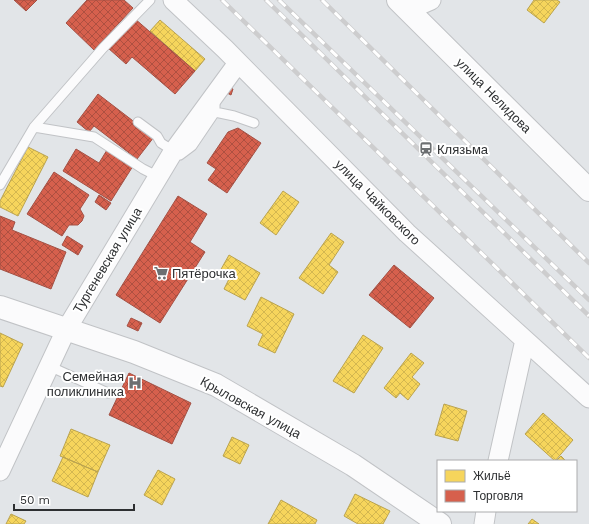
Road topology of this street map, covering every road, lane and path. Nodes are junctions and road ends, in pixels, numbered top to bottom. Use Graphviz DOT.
graph roads {
  1 [pos="150,0"];
  2 [pos="173,0"];
  3 [pos="431,0"];
  4 [pos="403,5"];
  5 [pos="238,63"];
  6 [pos="213,106"];
  7 [pos="138,122"];
  8 [pos="254,123"];
  9 [pos="34,127"];
  10 [pos="173,152"];
  11 [pos="157,176"];
  12 [pos="0,184"];
  13 [pos="589,190"];
  14 [pos="0,307"];
  15 [pos="66,330"];
  16 [pos="525,340"];
  17 [pos="49,366"];
  18 [pos="108,393"];
  19 [pos="589,398"];
  20 [pos="498,460"];
  21 [pos="0,471"];
  22 [pos="486,512"];
  23 [pos="440,524"];
  24 [pos="484,524"];
  1 -- 9 [label="lane"];
  2 -- 5 [label="street, улица Чайковского"];
  3 -- 4 [label="street"];
  4 -- 13 [label="street, улица Нелидова"];
  5 -- 6 [label="street, Тургеневская улица"];
  5 -- 16 [label="street, улица Чайковского"];
  6 -- 8 [label="lane"];
  6 -- 10 [label="street, Тургеневская улица"];
  7 -- 10 [label="lane"];
  9 -- 11 [label="lane"];
  9 -- 12 [label="lane"];
  10 -- 11 [label="street, Тургеневская улица"];
  11 -- 15 [label="street, Тургеневская улица"];
  14 -- 15 [label="street, Крыловская улица"];
  15 -- 17 [label="street, Тургеневская улица"];
  15 -- 23 [label="street, Крыловская улица"];
  16 -- 19 [label="street, улица Чайковского"];
  16 -- 20 [label="street"];
  17 -- 18 [label="lane"];
  17 -- 21 [label="street, Тургеневская улица"];
  22 -- 24 [label="street"];
}
